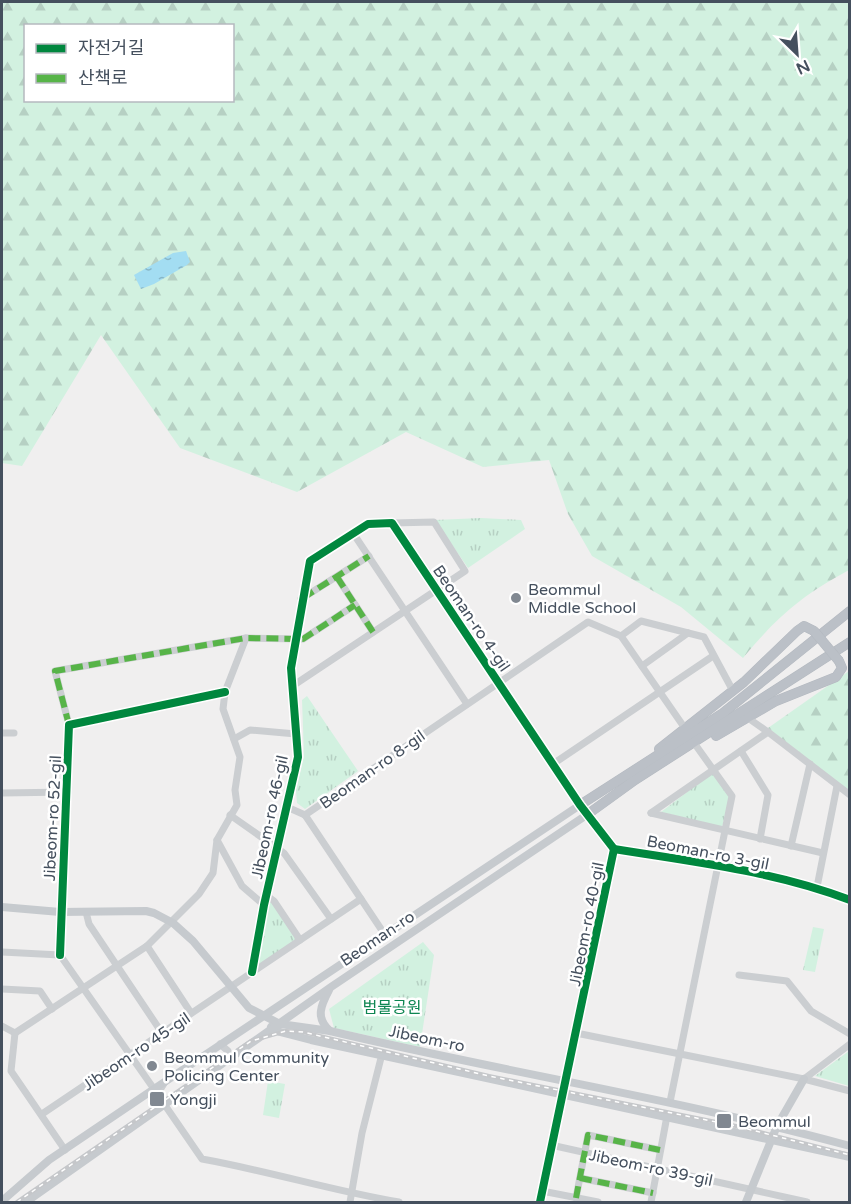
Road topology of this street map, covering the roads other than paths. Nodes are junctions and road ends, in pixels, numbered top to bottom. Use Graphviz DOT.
graph roads {
  1 [pos="392,523"];
  2 [pos="353,533"];
  3 [pos="369,556"];
  4 [pos="337,577"];
  5 [pos="436,590"];
  6 [pos="301,599"];
  7 [pos="356,605"];
  8 [pos="404,610"];
  9 [pos="849,611"];
  10 [pos="373,632"];
  11 [pos="688,633"];
  12 [pos="621,636"];
  13 [pos="246,639"];
  14 [pos="294,640"];
  15 [pos="849,642"];
  16 [pos="713,656"];
  17 [pos="642,666"];
  18 [pos="498,682"];
  19 [pos="291,687"];
  20 [pos="733,691"];
  21 [pos="225,692"];
  22 [pos="661,694"];
  23 [pos="467,704"];
  24 [pos="748,718"];
  25 [pos="69,725"];
  26 [pos="684,728"];
  27 [pos="768,732"];
  28 [pos="2,733"];
  29 [pos="14,733"];
  30 [pos="296,734"];
  31 [pos="234,739"];
  32 [pos="698,747"];
  33 [pos="741,751"];
  34 [pos="553,764"];
  35 [pos="810,764"];
  36 [pos="639,767"];
  37 [pos="714,769"];
  38 [pos="635,780"];
  39 [pos="837,786"];
  40 [pos="68,792"];
  41 [pos="2,793"];
  42 [pos="849,795"];
  43 [pos="580,805"];
  44 [pos="286,807"];
  45 [pos="588,814"];
  46 [pos="230,815"];
  47 [pos="304,815"];
  48 [pos="725,831"];
  49 [pos="760,839"];
  50 [pos="217,840"];
  51 [pos="277,846"];
  52 [pos="791,846"];
  53 [pos="614,849"];
  54 [pos="823,853"];
  55 [pos="718,866"];
  56 [pos="817,888"];
  57 [pos="266,895"];
  58 [pos="360,899"];
  59 [pos="849,900"];
  60 [pos="264,905"];
  61 [pos="2,907"];
  62 [pos="60,912"];
  63 [pos="86,912"];
  64 [pos="332,919"];
  65 [pos="173,923"];
  66 [pos="384,934"];
  67 [pos="300,940"];
  68 [pos="147,946"];
  69 [pos="2,952"];
  70 [pos="60,955"];
  71 [pos="117,966"];
  72 [pos="252,972"];
  73 [pos="739,975"];
  74 [pos="229,986"];
  75 [pos="331,987"];
  76 [pos="83,988"];
  77 [pos="2,989"];
  78 [pos="52,1009"];
  79 [pos="191,1013"];
  80 [pos="262,1017"];
  81 [pos="2,1026"];
  82 [pos="276,1026"];
  83 [pos="330,1031"];
  84 [pos="577,1031"];
  85 [pos="162,1033"];
  86 [pos="15,1034"];
  87 [pos="849,1034"];
  88 [pos="220,1044"];
  89 [pos="849,1044"];
  90 [pos="381,1054"];
  91 [pos="681,1054"];
  92 [pos="130,1055"];
  93 [pos="229,1062"];
  94 [pos="804,1079"];
  95 [pos="167,1080"];
  96 [pos="564,1081"];
  97 [pos="154,1089"];
  98 [pos="849,1091"];
  99 [pos="561,1093"];
  100 [pos="670,1102"];
  101 [pos="165,1107"];
  102 [pos="42,1114"];
  103 [pos="667,1116"];
  104 [pos="777,1126"];
  105 [pos="771,1138"];
  106 [pos="551,1145"];
  107 [pos="849,1146"];
  108 [pos="65,1150"];
  109 [pos="660,1150"];
  110 [pos="585,1152"];
  111 [pos="849,1157"];
  112 [pos="657,1168"];
  113 [pos="580,1178"];
  114 [pos="751,1188"];
  115 [pos="542,1191"];
  116 [pos="653,1192"];
  117 [pos="352,1193"];
  118 [pos="576,1198"];
  119 [pos="2,1201"];
  120 [pos="30,1201"];
  121 [pos="350,1203"];
  122 [pos="399,1203"];
  123 [pos="540,1203"];
  124 [pos="598,1203"];
  125 [pos="651,1203"];
  126 [pos="746,1203"];
  127 [pos="807,1203"];
  1 -- 2 [label="street"];
  1 -- 5 [label="street, Beoman-ro 4-gil"];
  1 -- 5 [label="street"];
  2 -- 3 [label="street"];
  2 -- 6 [label="street, Jibeom-ro 46-gil"];
  3 -- 4 [label="street"];
  3 -- 8 [label="street"];
  4 -- 6 [label="street"];
  4 -- 7 [label="street"];
  5 -- 8 [label="street"];
  5 -- 18 [label="street, Beoman-ro 4-gil"];
  6 -- 14 [label="street, Jibeom-ro 46-gil"];
  7 -- 10 [label="street"];
  7 -- 14 [label="street"];
  8 -- 10 [label="street"];
  8 -- 23 [label="street"];
  9 -- 36 [label="highway, Beoman-ro"];
  10 -- 19 [label="street"];
  11 -- 12 [label="street"];
  11 -- 16 [label="street"];
  11 -- 17 [label="street"];
  12 -- 17 [label="street"];
  12 -- 18 [label="street, Beoman-ro 8-gil"];
  13 -- 14 [label="street, Jibeom-ro 52-gil"];
  13 -- 21 [label="street"];
  13 -- 25 [label="street, Jibeom-ro 52-gil"];
  14 -- 19 [label="street, Jibeom-ro 46-gil"];
  15 -- 38 [label="highway, Beoman-ro"];
  16 -- 20 [label="street"];
  16 -- 22 [label="street"];
  17 -- 22 [label="street"];
  18 -- 23 [label="street, Beoman-ro 8-gil"];
  18 -- 34 [label="street, Beoman-ro 4-gil"];
  19 -- 30 [label="street, Jibeom-ro 46-gil"];
  20 -- 24 [label="highway, bridge"];
  20 -- 26 [label="highway"];
  21 -- 25 [label="street"];
  21 -- 31 [label="street"];
  22 -- 26 [label="street"];
  22 -- 34 [label="street"];
  23 -- 47 [label="street, Beoman-ro 8-gil"];
  24 -- 27 [label="street"];
  24 -- 32 [label="highway"];
  25 -- 40 [label="street, Jibeom-ro 52-gil"];
  26 -- 36 [label="highway"];
  27 -- 33 [label="street"];
  27 -- 35 [label="street"];
  28 -- 29 [label="street"];
  30 -- 31 [label="street, Jibeom-ro 46-gil"];
  30 -- 44 [label="street, Jibeom-ro 46-gil"];
  31 -- 46 [label="street"];
  32 -- 37 [label="street"];
  32 -- 38 [label="highway"];
  33 -- 37 [label="street"];
  33 -- 49 [label="street"];
  34 -- 43 [label="street, Beoman-ro 4-gil"];
  35 -- 39 [label="street"];
  35 -- 52 [label="street"];
  36 -- 43 [label="highway, Beoman-ro"];
  37 -- 48 [label="street"];
  37 -- 48 [label="street"];
  38 -- 45 [label="highway, Beoman-ro"];
  39 -- 42 [label="street"];
  39 -- 54 [label="street"];
  40 -- 41 [label="street"];
  40 -- 62 [label="street, Jibeom-ro 52-gil"];
  43 -- 45 [label="street"];
  43 -- 66 [label="main road, Beoman-ro"];
  44 -- 47 [label="street"];
  44 -- 51 [label="street, Jibeom-ro 46-gil"];
  45 -- 53 [label="street"];
  45 -- 75 [label="main road, Beoman-ro"];
  46 -- 50 [label="street"];
  46 -- 51 [label="street, Jibeom-ro 46-gil"];
  47 -- 58 [label="street, Beoman-ro 8-gil"];
  48 -- 49 [label="street"];
  48 -- 55 [label="street"];
  49 -- 52 [label="street"];
  50 -- 60 [label="street, Jibeom-ro 46-gil"];
  50 -- 65 [label="street"];
  51 -- 57 [label="street, Jibeom-ro 46-gil"];
  51 -- 64 [label="street, Jibeom-ro 46-gil"];
  52 -- 54 [label="street"];
  53 -- 55 [label="street, Beoman-ro 3-gil"];
  53 -- 84 [label="street, Jibeom-ro 40-gil"];
  54 -- 56 [label="street"];
  55 -- 56 [label="street, Beoman-ro 3-gil"];
  55 -- 91 [label="street"];
  56 -- 59 [label="street, Beoman-ro 3-gil"];
  57 -- 60 [label="street, Jibeom-ro 46-gil"];
  57 -- 67 [label="street, Jibeom-ro 46-gil"];
  58 -- 64 [label="street"];
  58 -- 66 [label="street, Beoman-ro 8-gil"];
  60 -- 72 [label="street, Jibeom-ro 46-gil"];
  61 -- 62 [label="main road"];
  62 -- 63 [label="main road"];
  62 -- 70 [label="street, Jibeom-ro 52-gil"];
  63 -- 65 [label="main road"];
  63 -- 71 [label="street"];
  64 -- 67 [label="street"];
  65 -- 68 [label="street"];
  65 -- 74 [label="main road"];
  66 -- 80 [label="main road, Beoman-ro"];
  67 -- 72 [label="street"];
  68 -- 71 [label="street"];
  68 -- 79 [label="street"];
  69 -- 70 [label="street"];
  70 -- 76 [label="street"];
  71 -- 76 [label="street"];
  71 -- 85 [label="street"];
  72 -- 74 [label="street"];
  73 -- 87 [label="street"];
  74 -- 79 [label="street, Jibeom-ro 45-gil"];
  74 -- 80 [label="main road"];
  75 -- 82 [label="main road, Beoman-ro"];
  75 -- 83 [label="main road"];
  76 -- 78 [label="street"];
  76 -- 92 [label="street"];
  77 -- 78 [label="street"];
  78 -- 86 [label="street"];
  79 -- 85 [label="street, Jibeom-ro 45-gil"];
  80 -- 82 [label="main road"];
  80 -- 88 [label="main road, Beoman-ro"];
  81 -- 86 [label="street"];
  82 -- 83 [label="main road, Jibeom-ro"];
  82 -- 90 [label="main road"];
  82 -- 93 [label="main road, Beoman-ro"];
  83 -- 96 [label="main road, Jibeom-ro"];
  84 -- 91 [label="street"];
  84 -- 96 [label="street"];
  85 -- 92 [label="street, Jibeom-ro 45-gil"];
  86 -- 102 [label="street"];
  88 -- 93 [label="street"];
  88 -- 95 [label="main road, Beoman-ro"];
  89 -- 94 [label="street"];
  90 -- 99 [label="main road"];
  90 -- 117 [label="street"];
  91 -- 94 [label="street"];
  91 -- 100 [label="street"];
  92 -- 97 [label="street"];
  92 -- 102 [label="street, Jibeom-ro 45-gil"];
  93 -- 101 [label="main road, Beoman-ro"];
  94 -- 98 [label="street"];
  94 -- 104 [label="main road"];
  95 -- 97 [label="main road, Beoman-ro"];
  95 -- 101 [label="street"];
  96 -- 99 [label="street"];
  96 -- 100 [label="main road, Jibeom-ro"];
  97 -- 108 [label="main road"];
  99 -- 103 [label="main road"];
  99 -- 106 [label="street"];
  100 -- 104 [label="main road, Jibeom-ro"];
  101 -- 117 [label="street"];
  101 -- 120 [label="main road, Beoman-ro"];
  102 -- 108 [label="street"];
  103 -- 105 [label="main road"];
  103 -- 109 [label="street"];
  104 -- 105 [label="main road"];
  104 -- 107 [label="main road, Jibeom-ro"];
  105 -- 111 [label="main road"];
  105 -- 114 [label="main road"];
  106 -- 110 [label="street, Jibeom-ro 39-gil"];
  106 -- 115 [label="street"];
  108 -- 119 [label="main road"];
  109 -- 110 [label="street"];
  109 -- 112 [label="street"];
  110 -- 112 [label="street, Jibeom-ro 39-gil"];
  110 -- 113 [label="street"];
  112 -- 114 [label="street, Jibeom-ro 39-gil"];
  112 -- 116 [label="street"];
  113 -- 116 [label="street"];
  113 -- 118 [label="street"];
  114 -- 126 [label="main road"];
  114 -- 127 [label="street, Jibeom-ro 39-gil"];
  115 -- 118 [label="street"];
  115 -- 123 [label="street"];
  116 -- 125 [label="street"];
  117 -- 121 [label="street"];
  117 -- 122 [label="street"];
  118 -- 124 [label="street"];
}
